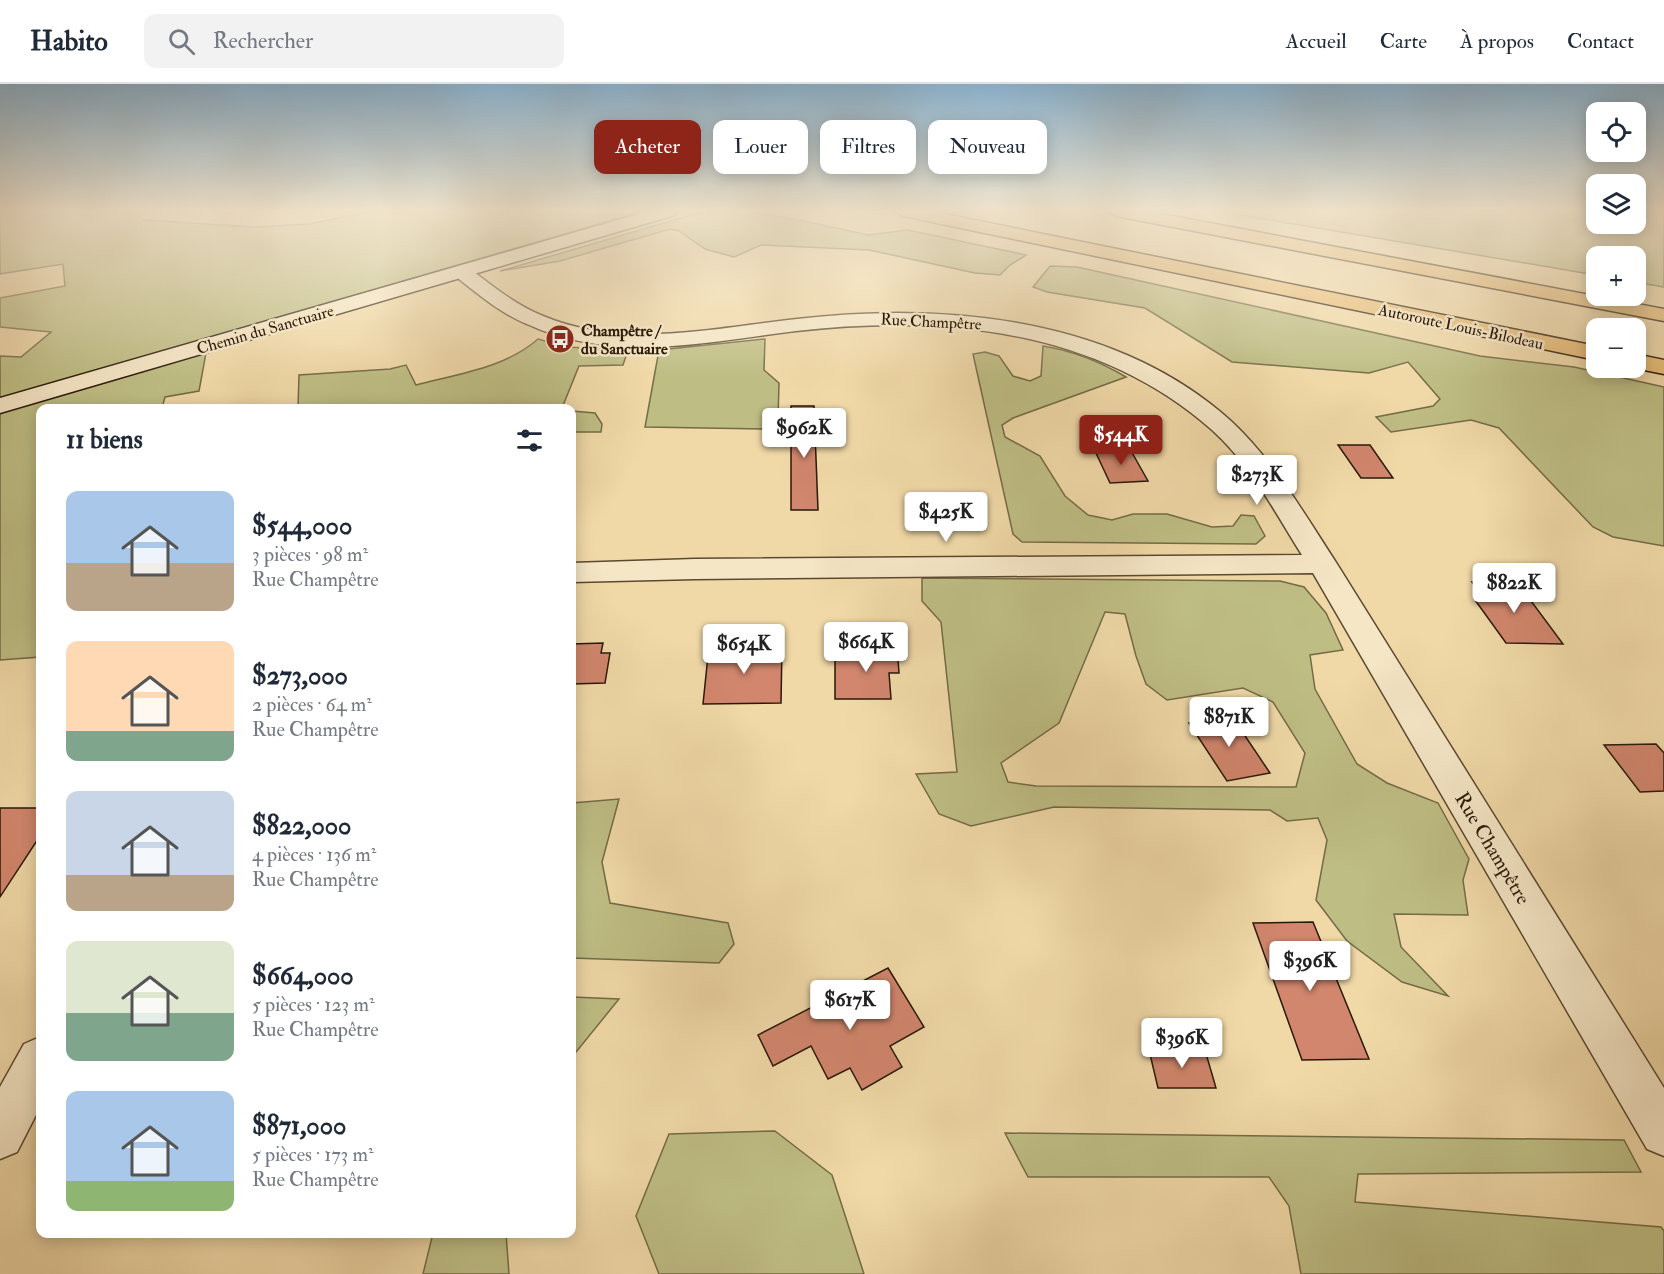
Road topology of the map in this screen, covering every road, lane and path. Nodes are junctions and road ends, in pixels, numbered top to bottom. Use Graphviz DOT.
graph roads {
  1 [pos="481,267"];
  2 [pos="1174,267"];
  3 [pos="1409,267"];
  4 [pos="462,272"];
  5 [pos="1664,315"];
  6 [pos="1586,351"];
  7 [pos="1646,363"];
  8 [pos="1664,367"];
  9 [pos="0,406"];
  10 [pos="1322,564"];
  11 [pos="576,573"];
  12 [pos="36,1068"];
  13 [pos="1664,1132"];
  14 [pos="0,1135"];
  1 -- 4 [label="street, Chemin du Sanctuaire"];
  2 -- 6 [label="highway, Autoroute Louis-Bilodeau"];
  3 -- 5 [label="highway"];
  4 -- 9 [label="street, Chemin du Sanctuaire"];
  4 -- 10 [label="street, Rue Champêtre"];
  7 -- 8 [label="highway"];
  10 -- 11 [label="street"];
  10 -- 13 [label="street, Rue Champêtre"];
  12 -- 14 [label="street"];
}
